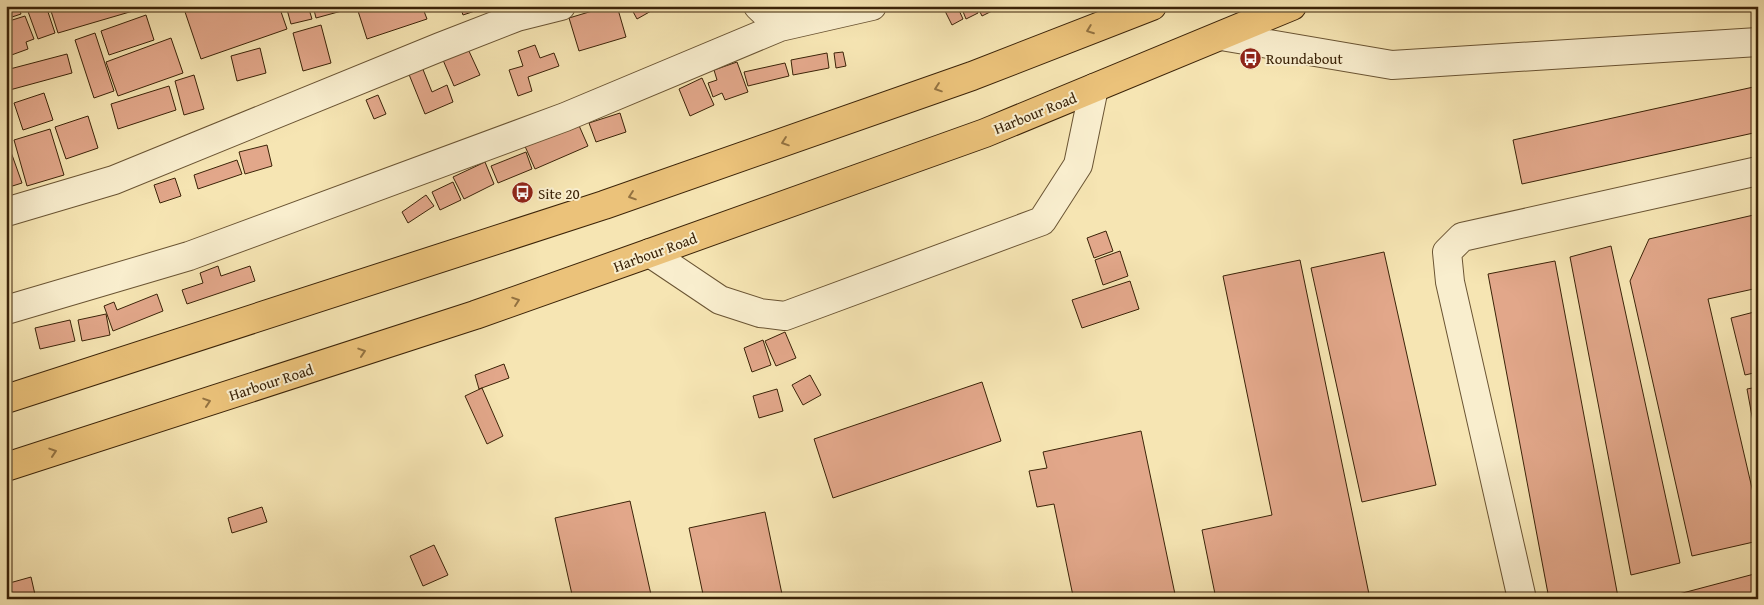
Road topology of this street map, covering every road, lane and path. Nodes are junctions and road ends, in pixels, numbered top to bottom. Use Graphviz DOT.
graph roads {
  1 [pos="561,6"];
  2 [pos="758,6"];
  3 [pos="872,6"];
  4 [pos="1152,6"];
  5 [pos="1292,6"];
  6 [pos="780,27"];
  7 [pos="1221,36"];
  8 [pos="1758,42"];
  9 [pos="1094,88"];
  10 [pos="1758,171"];
  11 [pos="6,212"];
  12 [pos="650,254"];
  13 [pos="6,310"];
  14 [pos="6,399"];
  15 [pos="6,467"];
  16 [pos="1522,599"];
  1 -- 11 [label="street"];
  2 -- 6 [label="street"];
  3 -- 6 [label="street"];
  4 -- 14 [label="highway, one-way"];
  5 -- 7 [label="highway, Harbour Road"];
  6 -- 13 [label="street"];
  7 -- 8 [label="street"];
  7 -- 9 [label="highway, Harbour Road"];
  9 -- 12 [label="highway, Harbour Road"];
  9 -- 12 [label="street"];
  10 -- 16 [label="street"];
  15 -- 12 [label="highway, Harbour Road, one-way"];
}
